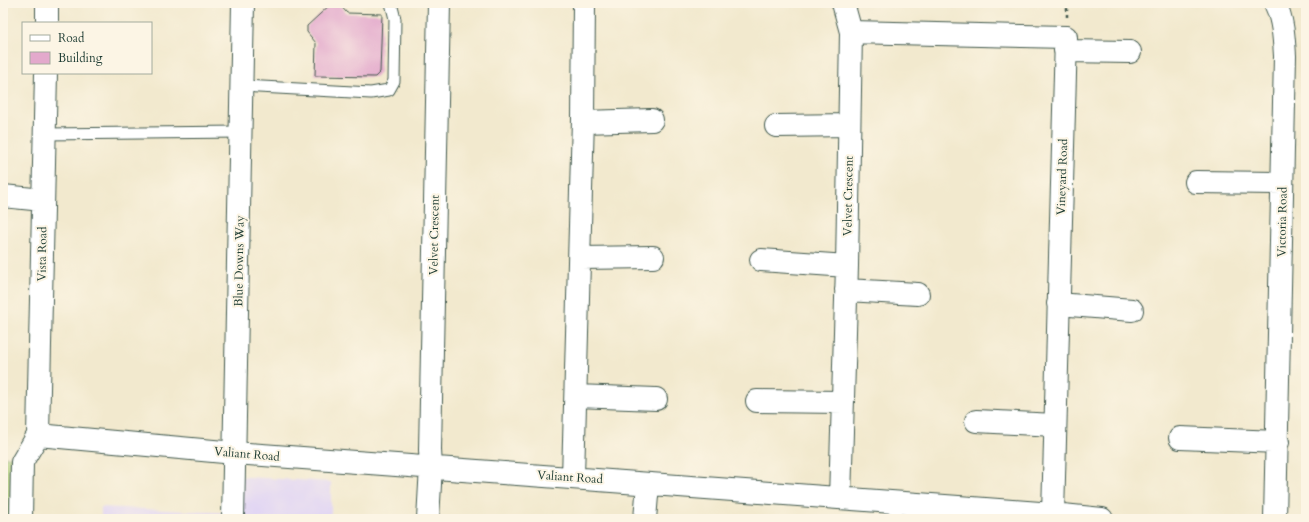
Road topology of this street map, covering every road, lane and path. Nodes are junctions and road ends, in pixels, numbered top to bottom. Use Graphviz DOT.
graph roads {
  1 [pos="47,3"];
  2 [pos="243,3"];
  3 [pos="391,3"];
  4 [pos="439,3"];
  5 [pos="584,3"];
  6 [pos="843,3"];
  7 [pos="1275,3"];
  8 [pos="47,22"];
  9 [pos="850,32"];
  10 [pos="1065,50"];
  11 [pos="1130,52"];
  12 [pos="46,74"];
  13 [pos="242,86"];
  14 [pos="652,120"];
  15 [pos="583,122"];
  16 [pos="849,125"];
  17 [pos="776,126"];
  18 [pos="241,132"];
  19 [pos="44,134"];
  20 [pos="1196,182"];
  21 [pos="1282,183"];
  22 [pos="3,196"];
  23 [pos="43,200"];
  24 [pos="653,257"];
  25 [pos="580,258"];
  26 [pos="761,260"];
  27 [pos="847,266"];
  28 [pos="846,290"];
  29 [pos="918,294"];
  30 [pos="1058,304"];
  31 [pos="1132,310"];
  32 [pos="576,396"];
  33 [pos="656,399"];
  34 [pos="757,401"];
  35 [pos="843,402"];
  36 [pos="976,421"];
  37 [pos="1055,425"];
  38 [pos="38,435"];
  39 [pos="1180,438"];
  40 [pos="1278,442"];
  41 [pos="235,453"];
  42 [pos="431,467"];
  43 [pos="573,478"];
  44 [pos="648,484"];
  45 [pos="840,498"];
  46 [pos="918,511"];
  47 [pos="1053,514"];
  48 [pos="21,519"];
  49 [pos="233,519"];
  50 [pos="428,519"];
  51 [pos="645,519"];
  52 [pos="1102,519"];
  53 [pos="1275,519"];
  1 -- 8 [label="street"];
  2 -- 13 [label="street, Blue Downs Way"];
  3 -- 13 [label="lane"];
  4 -- 42 [label="street, Velvet Crescent"];
  5 -- 15 [label="street"];
  6 -- 9 [label="street, Velvet Crescent"];
  7 -- 21 [label="street, Victoria Road"];
  9 -- 10 [label="street, Vineyard Road"];
  9 -- 16 [label="street, Velvet Crescent"];
  10 -- 11 [label="street"];
  10 -- 30 [label="street, Vineyard Road"];
  12 -- 19 [label="street, Vista Road"];
  13 -- 18 [label="street, Blue Downs Way"];
  14 -- 15 [label="street"];
  15 -- 25 [label="street"];
  16 -- 17 [label="street"];
  16 -- 27 [label="street, Velvet Crescent"];
  18 -- 19 [label="lane"];
  18 -- 41 [label="street, Blue Downs Way"];
  19 -- 23 [label="street, Vista Road"];
  20 -- 21 [label="street"];
  21 -- 40 [label="street, Victoria Road"];
  22 -- 23 [label="street"];
  23 -- 38 [label="street, Vista Road"];
  24 -- 25 [label="street"];
  25 -- 32 [label="street"];
  26 -- 27 [label="street"];
  27 -- 28 [label="street, Velvet Crescent"];
  28 -- 29 [label="street"];
  28 -- 35 [label="street, Velvet Crescent"];
  30 -- 31 [label="street"];
  30 -- 37 [label="street, Vineyard Road"];
  32 -- 33 [label="street"];
  32 -- 43 [label="street"];
  34 -- 35 [label="street"];
  35 -- 45 [label="street, Velvet Crescent"];
  36 -- 37 [label="street"];
  37 -- 47 [label="street, Vineyard Road"];
  38 -- 41 [label="street, Valiant Road"];
  38 -- 48 [label="street"];
  39 -- 40 [label="street"];
  40 -- 53 [label="street, Victoria Road"];
  41 -- 42 [label="street, Valiant Road"];
  41 -- 49 [label="street, Blue Downs Way"];
  42 -- 43 [label="street, Valiant Road"];
  42 -- 50 [label="street, Velvet Crescent"];
  43 -- 44 [label="street, Valiant Road"];
  44 -- 45 [label="street, Valiant Road"];
  44 -- 51 [label="street"];
  45 -- 46 [label="street, Valiant Road"];
  46 -- 47 [label="street, Valiant Road"];
  47 -- 52 [label="street, Valiant Road"];
}
